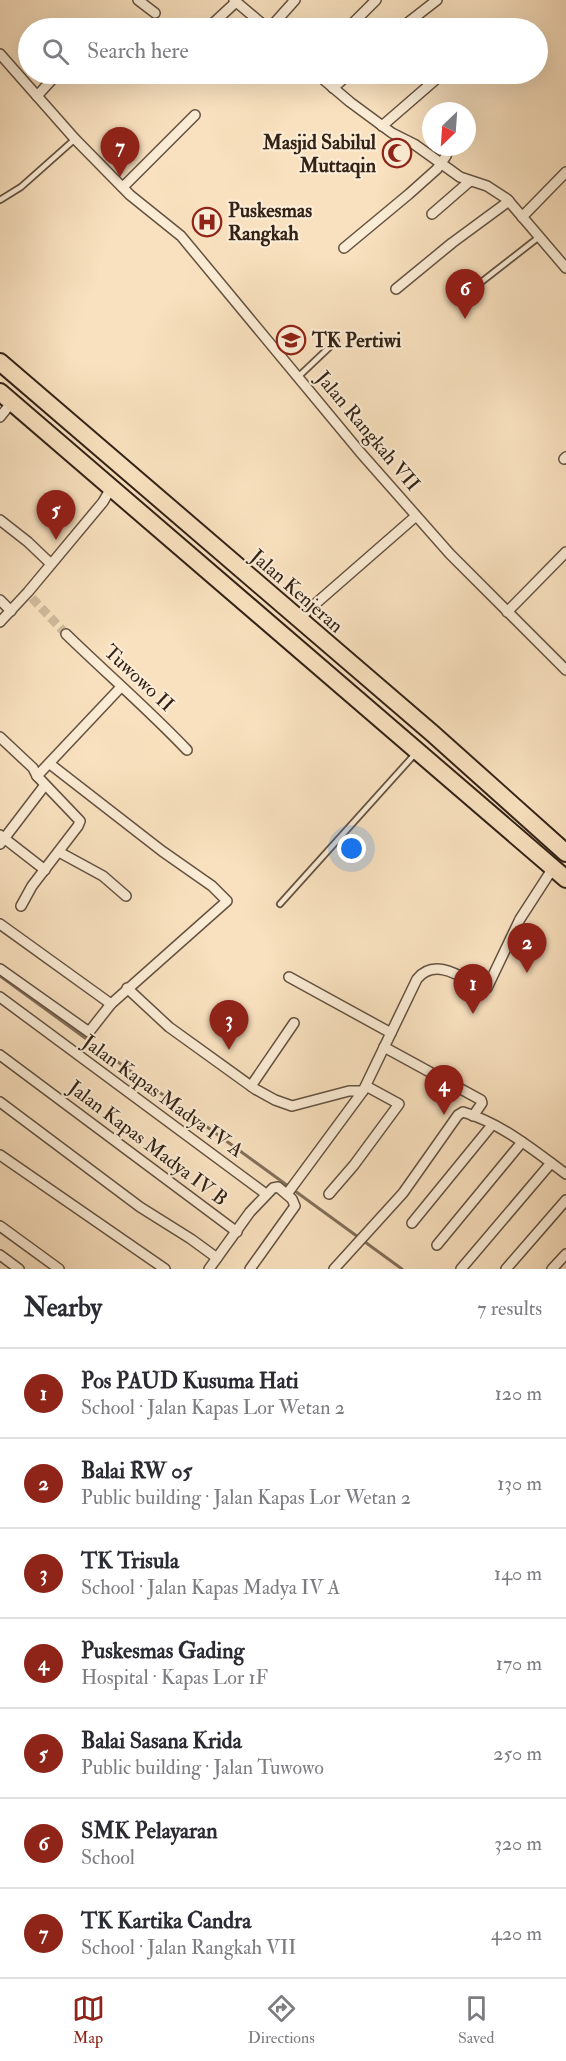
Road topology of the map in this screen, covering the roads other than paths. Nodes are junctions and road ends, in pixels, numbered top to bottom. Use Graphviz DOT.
graph roads {
  1 [pos="138,0"];
  2 [pos="295,0"];
  3 [pos="376,0"];
  4 [pos="437,0"];
  5 [pos="235,1"];
  6 [pos="155,13"];
  7 [pos="218,18"];
  8 [pos="256,18"];
  9 [pos="278,18"];
  10 [pos="358,18"];
  11 [pos="414,18"];
  12 [pos="0,54"];
  13 [pos="18,75"];
  14 [pos="26,84"];
  15 [pos="47,84"];
  16 [pos="328,84"];
  17 [pos="338,84"];
  18 [pos="430,84"];
  19 [pos="333,88"];
  20 [pos="36,96"];
  21 [pos="195,115"];
  22 [pos="382,126"];
  23 [pos="75,139"];
  24 [pos="445,156"];
  25 [pos="441,164"];
  26 [pos="566,172"];
  27 [pos="471,181"];
  28 [pos="123,187"];
  29 [pos="0,200"];
  30 [pos="508,201"];
  31 [pos="432,214"];
  32 [pos="522,217"];
  33 [pos="539,237"];
  34 [pos="344,248"];
  35 [pos="566,268"];
  36 [pos="396,289"];
  37 [pos="457,301"];
  38 [pos="336,342"];
  39 [pos="0,362"];
  40 [pos="298,377"];
  41 [pos="6,397"];
  42 [pos="0,417"];
  43 [pos="111,488"];
  44 [pos="416,516"];
  45 [pos="0,520"];
  46 [pos="566,552"];
  47 [pos="51,564"];
  48 [pos="0,600"];
  49 [pos="11,611"];
  50 [pos="507,612"];
  51 [pos="298,619"];
  52 [pos="0,622"];
  53 [pos="66,634"];
  54 [pos="566,670"];
  55 [pos="121,687"];
  56 [pos="432,733"];
  57 [pos="0,737"];
  58 [pos="187,750"];
  59 [pos="417,751"];
  60 [pos="50,764"];
  61 [pos="37,776"];
  62 [pos="45,785"];
  63 [pos="1,839"];
  64 [pos="59,852"];
  65 [pos="566,853"];
  66 [pos="45,870"];
  67 [pos="560,874"];
  68 [pos="126,896"];
  69 [pos="280,904"];
  70 [pos="21,906"];
  71 [pos="0,924"];
  72 [pos="0,969"];
  73 [pos="289,977"];
  74 [pos="128,988"];
  75 [pos="0,997"];
  76 [pos="111,1004"];
  77 [pos="294,1023"];
  78 [pos="391,1033"];
  79 [pos="384,1047"];
  80 [pos="0,1055"];
  81 [pos="251,1086"];
  82 [pos="364,1088"];
  83 [pos="0,1102"];
  84 [pos="473,1116"];
  85 [pos="492,1125"];
  86 [pos="522,1143"];
  87 [pos="0,1155"];
  88 [pos="551,1163"];
  89 [pos="566,1174"];
  90 [pos="289,1191"];
  91 [pos="266,1194"];
  92 [pos="328,1194"];
  93 [pos="566,1200"];
  94 [pos="412,1223"];
  95 [pos="0,1226"];
  96 [pos="237,1232"];
  97 [pos="437,1245"];
  98 [pos="566,1254"];
  99 [pos="0,1255"];
  100 [pos="217,1258"];
  101 [pos="19,1269"];
  102 [pos="59,1269"];
  103 [pos="165,1269"];
  104 [pos="208,1269"];
  105 [pos="250,1269"];
  106 [pos="334,1269"];
  107 [pos="461,1269"];
  108 [pos="506,1269"];
  109 [pos="552,1269"];
  1 -- 6 [label="street"];
  2 -- 9 [label="street"];
  3 -- 10 [label="street"];
  4 -- 11 [label="street"];
  5 -- 7 [label="street"];
  5 -- 8 [label="street"];
  12 -- 13 [label="street, Jalan Rangkah VII"];
  14 -- 20 [label="street, Jalan Rangkah VII"];
  15 -- 20 [label="street"];
  16 -- 19 [label="street"];
  17 -- 19 [label="street"];
  18 -- 22 [label="street"];
  19 -- 22 [label="street"];
  20 -- 23 [label="street, Jalan Rangkah VII"];
  21 -- 28 [label="street"];
  22 -- 25 [label="street"];
  23 -- 28 [label="street, Jalan Rangkah VII"];
  23 -- 29 [label="lane"];
  24 -- 25 [label="street"];
  25 -- 27 [label="street"];
  25 -- 34 [label="street"];
  26 -- 32 [label="street"];
  27 -- 30 [label="street"];
  27 -- 31 [label="street"];
  28 -- 40 [label="street, Jalan Rangkah VII"];
  30 -- 32 [label="street"];
  30 -- 36 [label="street"];
  32 -- 33 [label="street"];
  33 -- 35 [label="street"];
  33 -- 37 [label="lane"];
  38 -- 40 [label="lane"];
  39 -- 51 [label="highway, Jalan Kenjeran"];
  40 -- 44 [label="street, Jalan Rangkah VII"];
  41 -- 42 [label="street"];
  41 -- 43 [label="highway"];
  43 -- 47 [label="street"];
  43 -- 59 [label="highway"];
  44 -- 50 [label="street, Jalan Rangkah VII"];
  44 -- 51 [label="street"];
  45 -- 47 [label="street"];
  46 -- 50 [label="street"];
  47 -- 49 [label="street"];
  48 -- 49 [label="street"];
  49 -- 52 [label="street"];
  50 -- 54 [label="street, Jalan Rangkah VII"];
  51 -- 56 [label="highway, Jalan Kenjeran"];
  53 -- 55 [label="street, Tuwowo II"];
  55 -- 58 [label="street, Tuwowo II"];
  55 -- 60 [label="street"];
  56 -- 59 [label="lane"];
  56 -- 65 [label="highway, Jalan Kenjeran"];
  57 -- 61 [label="street"];
  59 -- 67 [label="highway"];
  59 -- 69 [label="lane"];
  60 -- 61 [label="street"];
  60 -- 74 [label="street"];
  61 -- 62 [label="street"];
  62 -- 63 [label="street"];
  62 -- 64 [label="street"];
  63 -- 66 [label="street"];
  64 -- 66 [label="street"];
  64 -- 68 [label="street"];
  66 -- 70 [label="street"];
  67 -- 78 [label="street"];
  71 -- 76 [label="street"];
  72 -- 76 [label="street"];
  73 -- 78 [label="street"];
  74 -- 76 [label="street"];
  74 -- 81 [label="street"];
  75 -- 91 [label="street, Jalan Kapas Madya IV A"];
  77 -- 81 [label="street"];
  78 -- 79 [label="street"];
  79 -- 82 [label="street"];
  79 -- 84 [label="street"];
  80 -- 96 [label="street, Jalan Kapas Madya IV B"];
  81 -- 82 [label="street"];
  82 -- 90 [label="street"];
  82 -- 92 [label="street"];
  83 -- 100 [label="street"];
  84 -- 85 [label="street"];
  84 -- 106 [label="street"];
  85 -- 86 [label="street"];
  85 -- 94 [label="street"];
  86 -- 88 [label="street"];
  86 -- 97 [label="street"];
  87 -- 103 [label="street"];
  88 -- 89 [label="street"];
  88 -- 107 [label="street"];
  90 -- 91 [label="street"];
  90 -- 105 [label="street"];
  91 -- 96 [label="street"];
  93 -- 108 [label="street"];
  95 -- 102 [label="street"];
  96 -- 100 [label="street, Jalan Kapas Madya IV B"];
  98 -- 109 [label="street"];
  99 -- 101 [label="street"];
  100 -- 104 [label="street, Jalan Kapas Madya IV B"];
}
